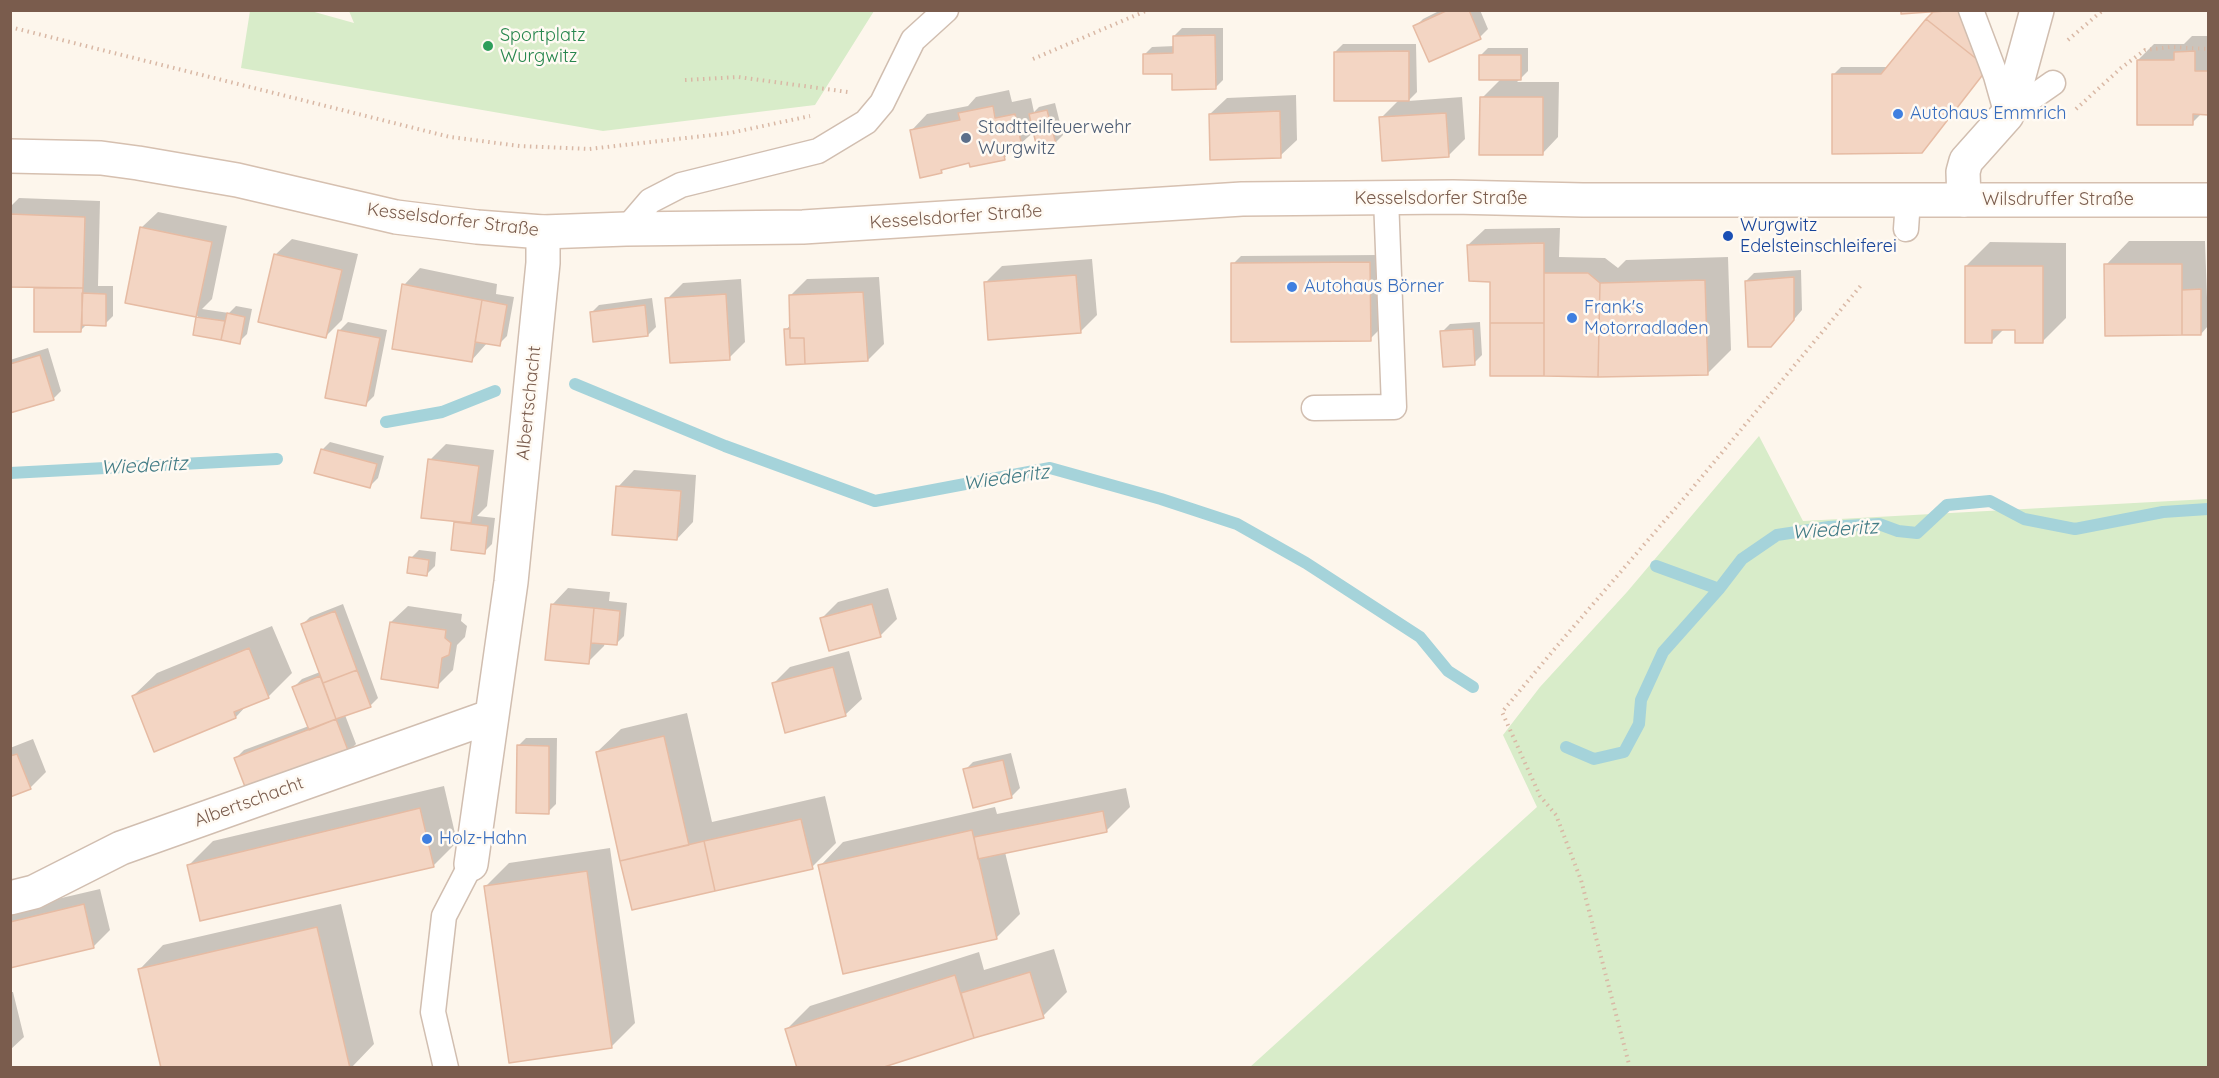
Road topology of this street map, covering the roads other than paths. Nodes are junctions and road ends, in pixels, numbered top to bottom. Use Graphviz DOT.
graph roads {
  1 [pos="946,10"];
  2 [pos="1971,10"];
  3 [pos="2037,10"];
  4 [pos="2053,83"];
  5 [pos="2007,115"];
  6 [pos="10,156"];
  7 [pos="1386,198"];
  8 [pos="1965,200"];
  9 [pos="2208,200"];
  10 [pos="1907,214"];
  11 [pos="626,229"];
  12 [pos="543,232"];
  13 [pos="1314,408"];
  14 [pos="492,716"];
  15 [pos="471,864"];
  16 [pos="10,898"];
  17 [pos="446,1068"];
  1 -- 11 [label="lane"];
  2 -- 5 [label="lane"];
  3 -- 5 [label="main road"];
  4 -- 5 [label="lane"];
  5 -- 8 [label="main road"];
  6 -- 12 [label="main road, Kesselsdorfer Straße"];
  7 -- 10 [label="main road, Kesselsdorfer Straße"];
  7 -- 11 [label="main road, Kesselsdorfer Straße"];
  7 -- 13 [label="lane"];
  8 -- 9 [label="main road, Wilsdruffer Straße"];
  8 -- 10 [label="main road, Wilsdruffer Straße"];
  11 -- 12 [label="main road, Kesselsdorfer Straße"];
  12 -- 14 [label="main road, Albertschacht"];
  14 -- 15 [label="main road, Albertschacht"];
  14 -- 16 [label="main road, Albertschacht"];
  15 -- 17 [label="lane"];
}
